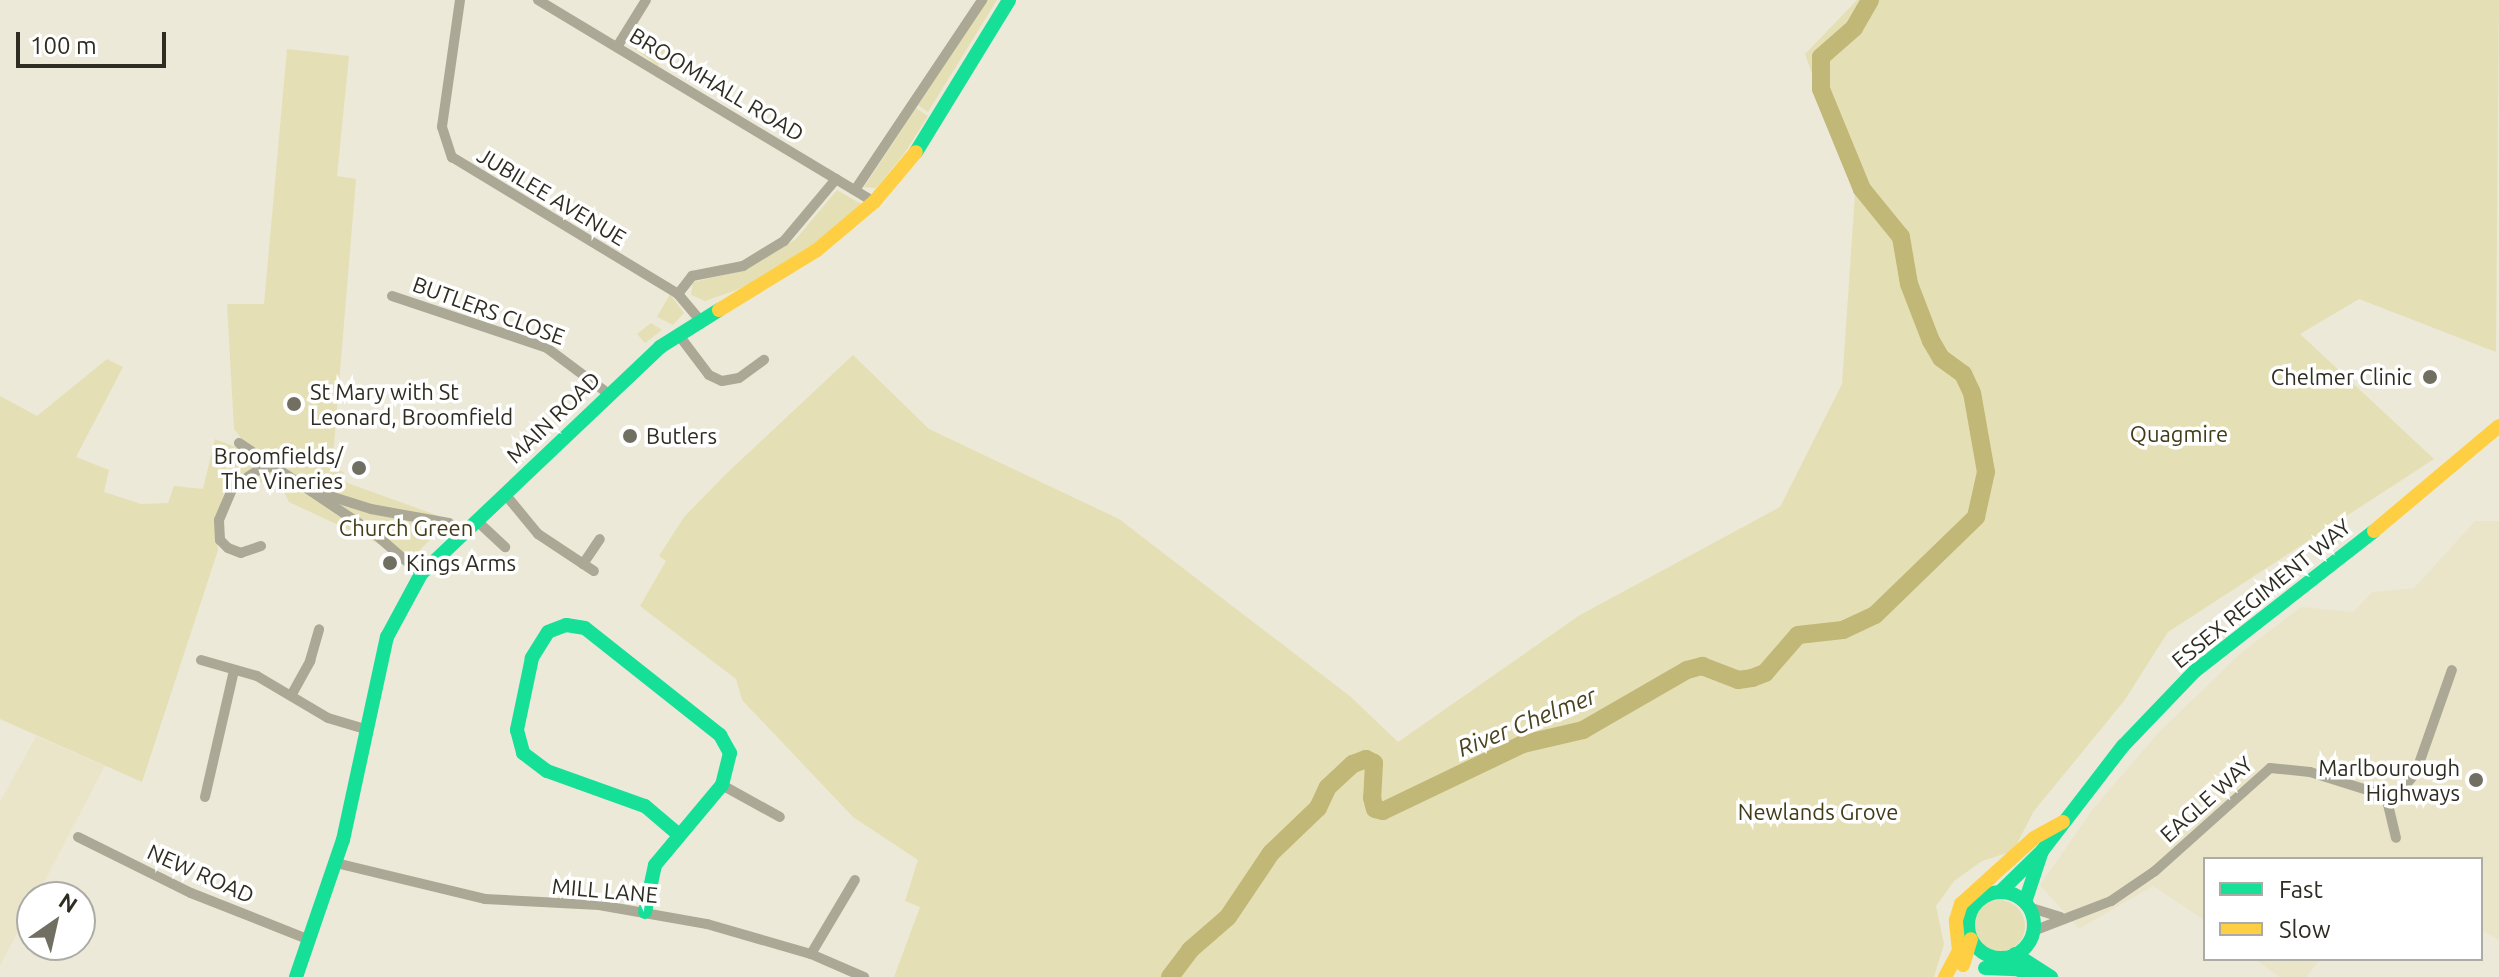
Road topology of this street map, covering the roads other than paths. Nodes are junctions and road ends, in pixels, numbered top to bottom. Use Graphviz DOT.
graph roads {
  1 [pos="460,0"];
  2 [pos="538,0"];
  3 [pos="646,0"];
  4 [pos="982,0"];
  5 [pos="1009,0"];
  6 [pos="617,47"];
  7 [pos="836,179"];
  8 [pos="855,190"];
  9 [pos="874,202"];
  10 [pos="678,294"];
  11 [pos="392,296"];
  12 [pos="700,320"];
  13 [pos="678,334"];
  14 [pos="764,360"];
  15 [pos="609,394"];
  16 [pos="2499,426"];
  17 [pos="239,443"];
  18 [pos="277,467"];
  19 [pos="309,489"];
  20 [pos="505,494"];
  21 [pos="371,509"];
  22 [pos="476,520"];
  23 [pos="461,533"];
  24 [pos="600,539"];
  25 [pos="385,542"];
  26 [pos="261,546"];
  27 [pos="505,547"];
  28 [pos="583,564"];
  29 [pos="594,571"];
  30 [pos="421,574"];
  31 [pos="319,629"];
  32 [pos="201,660"];
  33 [pos="234,670"];
  34 [pos="2452,670"];
  35 [pos="292,694"];
  36 [pos="368,730"];
  37 [pos="722,785"];
  38 [pos="2386,796"];
  39 [pos="205,797"];
  40 [pos="780,817"];
  41 [pos="2063,822"];
  42 [pos="678,834"];
  43 [pos="78,837"];
  44 [pos="2396,838"];
  45 [pos="2042,851"];
  46 [pos="336,863"];
  47 [pos="855,880"];
  48 [pos="2000,892"];
  49 [pos="2026,904"];
  50 [pos="645,912"];
  51 [pos="2060,917"];
  52 [pos="2032,935"];
  53 [pos="1971,939"];
  54 [pos="310,940"];
  55 [pos="811,954"];
  56 [pos="2015,954"];
  57 [pos="1999,958"];
  58 [pos="1985,968"];
  59 [pos="2049,975"];
  60 [pos="296,977"];
  61 [pos="864,977"];
  62 [pos="1945,977"];
  63 [pos="1957,977"];
  64 [pos="1970,977"];
  65 [pos="2031,977"];
  1 -- 10 [label="street, JUBILEE AVENUE"];
  2 -- 6 [label="street, BROOMHALL ROAD"];
  3 -- 6 [label="street"];
  4 -- 8 [label="street"];
  5 -- 9 [label="main road, MAIN ROAD"];
  6 -- 7 [label="street, BROOMHALL ROAD"];
  7 -- 8 [label="street, BROOMHALL ROAD"];
  7 -- 10 [label="street"];
  8 -- 9 [label="street, BROOMHALL ROAD"];
  9 -- 12 [label="main road, MAIN ROAD"];
  10 -- 12 [label="street, JUBILEE AVENUE"];
  11 -- 15 [label="street, BUTLERS CLOSE"];
  12 -- 13 [label="main road, MAIN ROAD"];
  13 -- 14 [label="street"];
  13 -- 15 [label="main road, MAIN ROAD"];
  15 -- 20 [label="main road, MAIN ROAD"];
  16 -- 41 [label="main road, ESSEX REGIMENT WAY"];
  17 -- 18 [label="street"];
  18 -- 19 [label="street"];
  18 -- 26 [label="street"];
  19 -- 21 [label="street"];
  19 -- 25 [label="street"];
  20 -- 22 [label="main road, MAIN ROAD"];
  20 -- 28 [label="street"];
  21 -- 23 [label="street"];
  21 -- 25 [label="street"];
  22 -- 23 [label="main road, MAIN ROAD"];
  22 -- 27 [label="street"];
  23 -- 30 [label="main road, MAIN ROAD"];
  24 -- 28 [label="street"];
  25 -- 30 [label="street"];
  28 -- 29 [label="street"];
  30 -- 36 [label="main road, MAIN ROAD"];
  31 -- 35 [label="street"];
  32 -- 33 [label="street"];
  33 -- 35 [label="street"];
  33 -- 39 [label="street"];
  34 -- 38 [label="street"];
  35 -- 36 [label="street"];
  36 -- 46 [label="main road, MAIN ROAD"];
  37 -- 40 [label="street"];
  37 -- 42 [label="main road"];
  37 -- 42 [label="main road"];
  38 -- 44 [label="street"];
  38 -- 51 [label="street, EAGLE WAY"];
  41 -- 45 [label="main road, ESSEX REGIMENT WAY"];
  41 -- 62 [label="main road"];
  42 -- 50 [label="main road"];
  43 -- 54 [label="street, NEW ROAD"];
  45 -- 48 [label="main road, ESSEX REGIMENT WAY"];
  45 -- 49 [label="main road, ESSEX REGIMENT WAY"];
  46 -- 50 [label="street, MILL LANE"];
  46 -- 54 [label="main road, MAIN ROAD"];
  47 -- 55 [label="street"];
  48 -- 49 [label="main road"];
  48 -- 53 [label="main road"];
  49 -- 51 [label="street"];
  49 -- 52 [label="main road"];
  50 -- 55 [label="street, MILL LANE"];
  51 -- 52 [label="street, EAGLE WAY"];
  52 -- 56 [label="main road"];
  52 -- 59 [label="main road"];
  53 -- 57 [label="main road"];
  53 -- 63 [label="main road"];
  54 -- 60 [label="main road, MAIN ROAD"];
  55 -- 61 [label="street, MILL LANE"];
  56 -- 57 [label="main road"];
  56 -- 59 [label="main road"];
  57 -- 58 [label="main road"];
  58 -- 64 [label="main road"];
  58 -- 65 [label="main road"];
}
